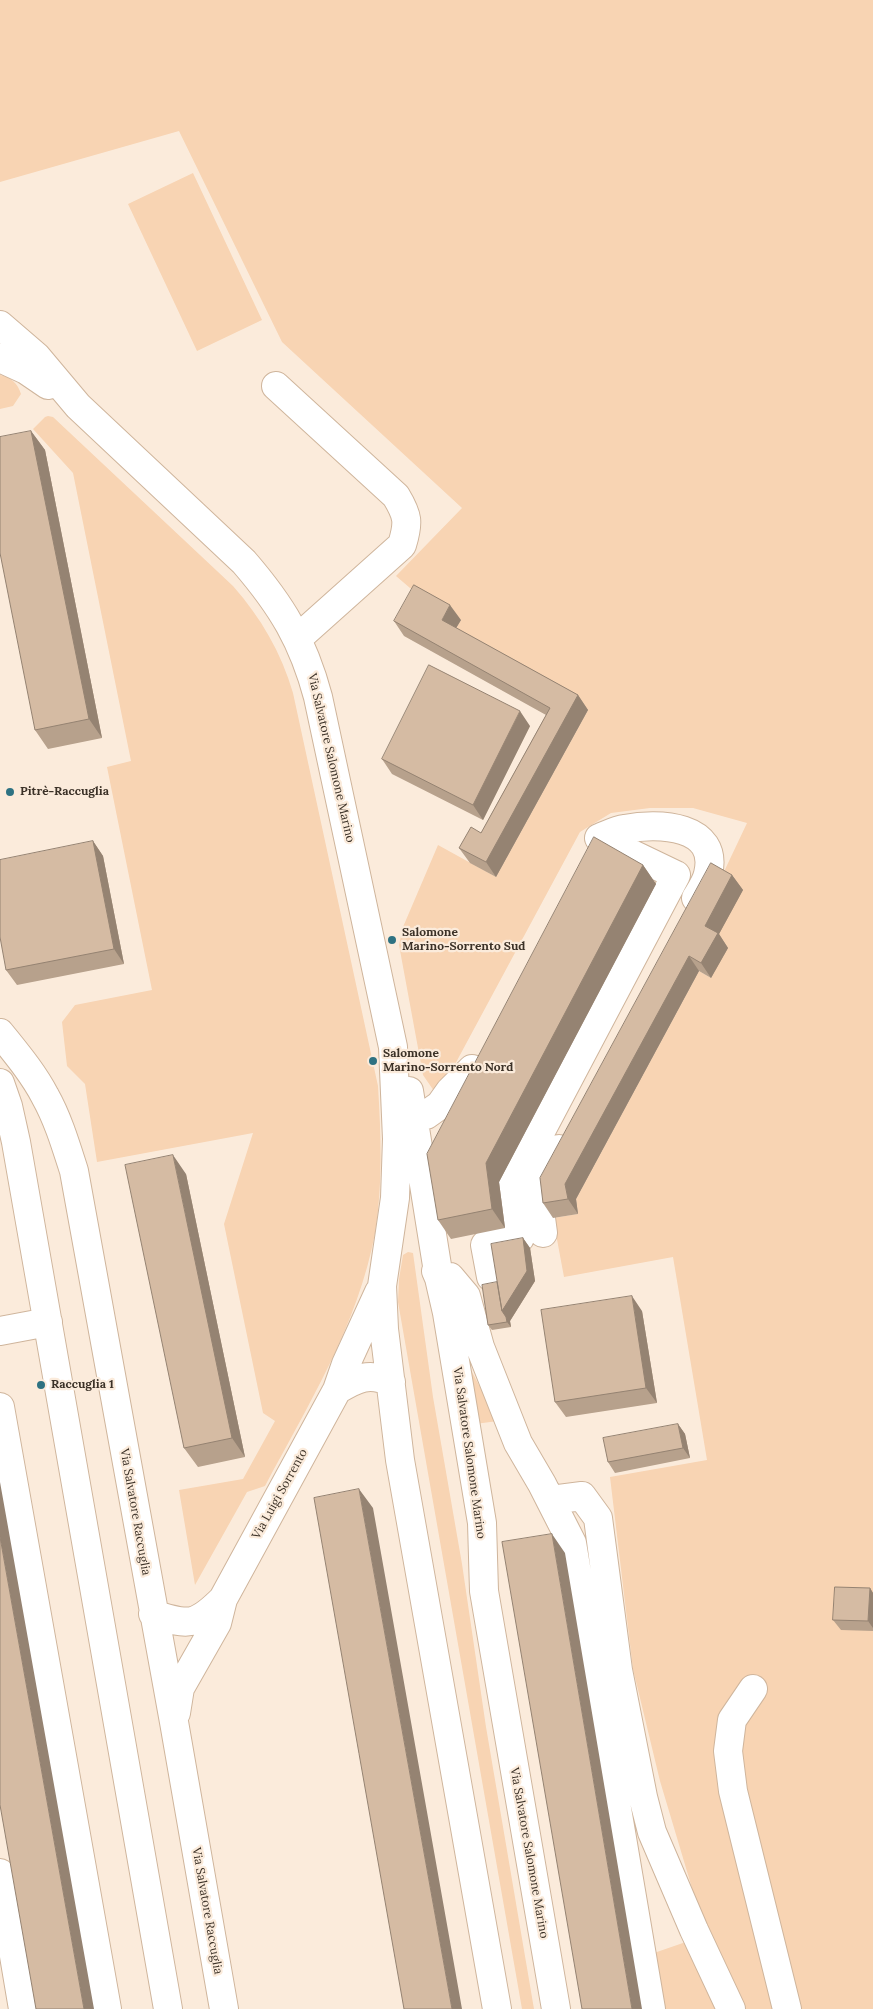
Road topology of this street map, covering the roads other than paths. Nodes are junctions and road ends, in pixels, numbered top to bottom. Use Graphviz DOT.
graph roads {
  1 [pos="0,325"];
  2 [pos="0,358"];
  3 [pos="276,386"];
  4 [pos="78,406"];
  5 [pos="298,638"];
  6 [pos="599,838"];
  7 [pos="585,863"];
  8 [pos="684,920"];
  9 [pos="0,1033"];
  10 [pos="0,1083"];
  11 [pos="575,1119"];
  12 [pos="403,1126"];
  13 [pos="422,1166"];
  14 [pos="425,1231"];
  15 [pos="543,1233"];
  16 [pos="388,1245"];
  17 [pos="491,1277"];
  18 [pos="439,1278"];
  19 [pos="382,1286"];
  20 [pos="48,1322"];
  21 [pos="0,1331"];
  22 [pos="391,1382"];
  23 [pos="337,1390"];
  24 [pos="0,1407"];
  25 [pos="551,1500"];
  26 [pos="223,1599"];
  27 [pos="153,1614"];
  28 [pos="752,1689"];
  29 [pos="174,1722"];
  30 [pos="0,1873"];
  31 [pos="23,2009"];
  32 [pos="107,2009"];
  33 [pos="168,2009"];
  34 [pos="224,2009"];
  35 [pos="497,2009"];
  36 [pos="556,2009"];
  37 [pos="651,2009"];
  38 [pos="732,2009"];
  39 [pos="787,2009"];
  1 -- 4 [label="street"];
  2 -- 4 [label="street"];
  3 -- 5 [label="street"];
  4 -- 5 [label="street, Via Salvatore Salomone Marino"];
  5 -- 12 [label="street, Via Salvatore Salomone Marino"];
  6 -- 7 [label="street"];
  6 -- 8 [label="street"];
  6 -- 17 [label="street"];
  9 -- 27 [label="street, Via Salvatore Raccuglia"];
  10 -- 20 [label="street"];
  11 -- 15 [label="street"];
  12 -- 13 [label="street, Via Salvatore Salomone Marino"];
  12 -- 13 [label="street"];
  12 -- 14 [label="street"];
  12 -- 16 [label="street, Via Salvatore Salomone Marino"];
  13 -- 14 [label="street, Via Salvatore Salomone Marino"];
  14 -- 16 [label="street"];
  14 -- 18 [label="street, Via Salvatore Salomone Marino"];
  16 -- 19 [label="street, Via Salvatore Salomone Marino"];
  18 -- 25 [label="street"];
  18 -- 36 [label="street, Via Salvatore Salomone Marino"];
  19 -- 22 [label="street, Via Salvatore Salomone Marino"];
  19 -- 23 [label="street, Via Luigi Sorrento"];
  20 -- 21 [label="street"];
  20 -- 33 [label="street"];
  22 -- 23 [label="street"];
  22 -- 35 [label="street, Via Salvatore Salomone Marino"];
  23 -- 26 [label="street, Via Luigi Sorrento"];
  24 -- 32 [label="street"];
  25 -- 37 [label="street"];
  25 -- 38 [label="street"];
  26 -- 27 [label="street"];
  26 -- 29 [label="street"];
  27 -- 29 [label="street, Via Salvatore Raccuglia"];
  28 -- 39 [label="street"];
  29 -- 34 [label="street, Via Salvatore Raccuglia"];
  30 -- 31 [label="street"];
}
